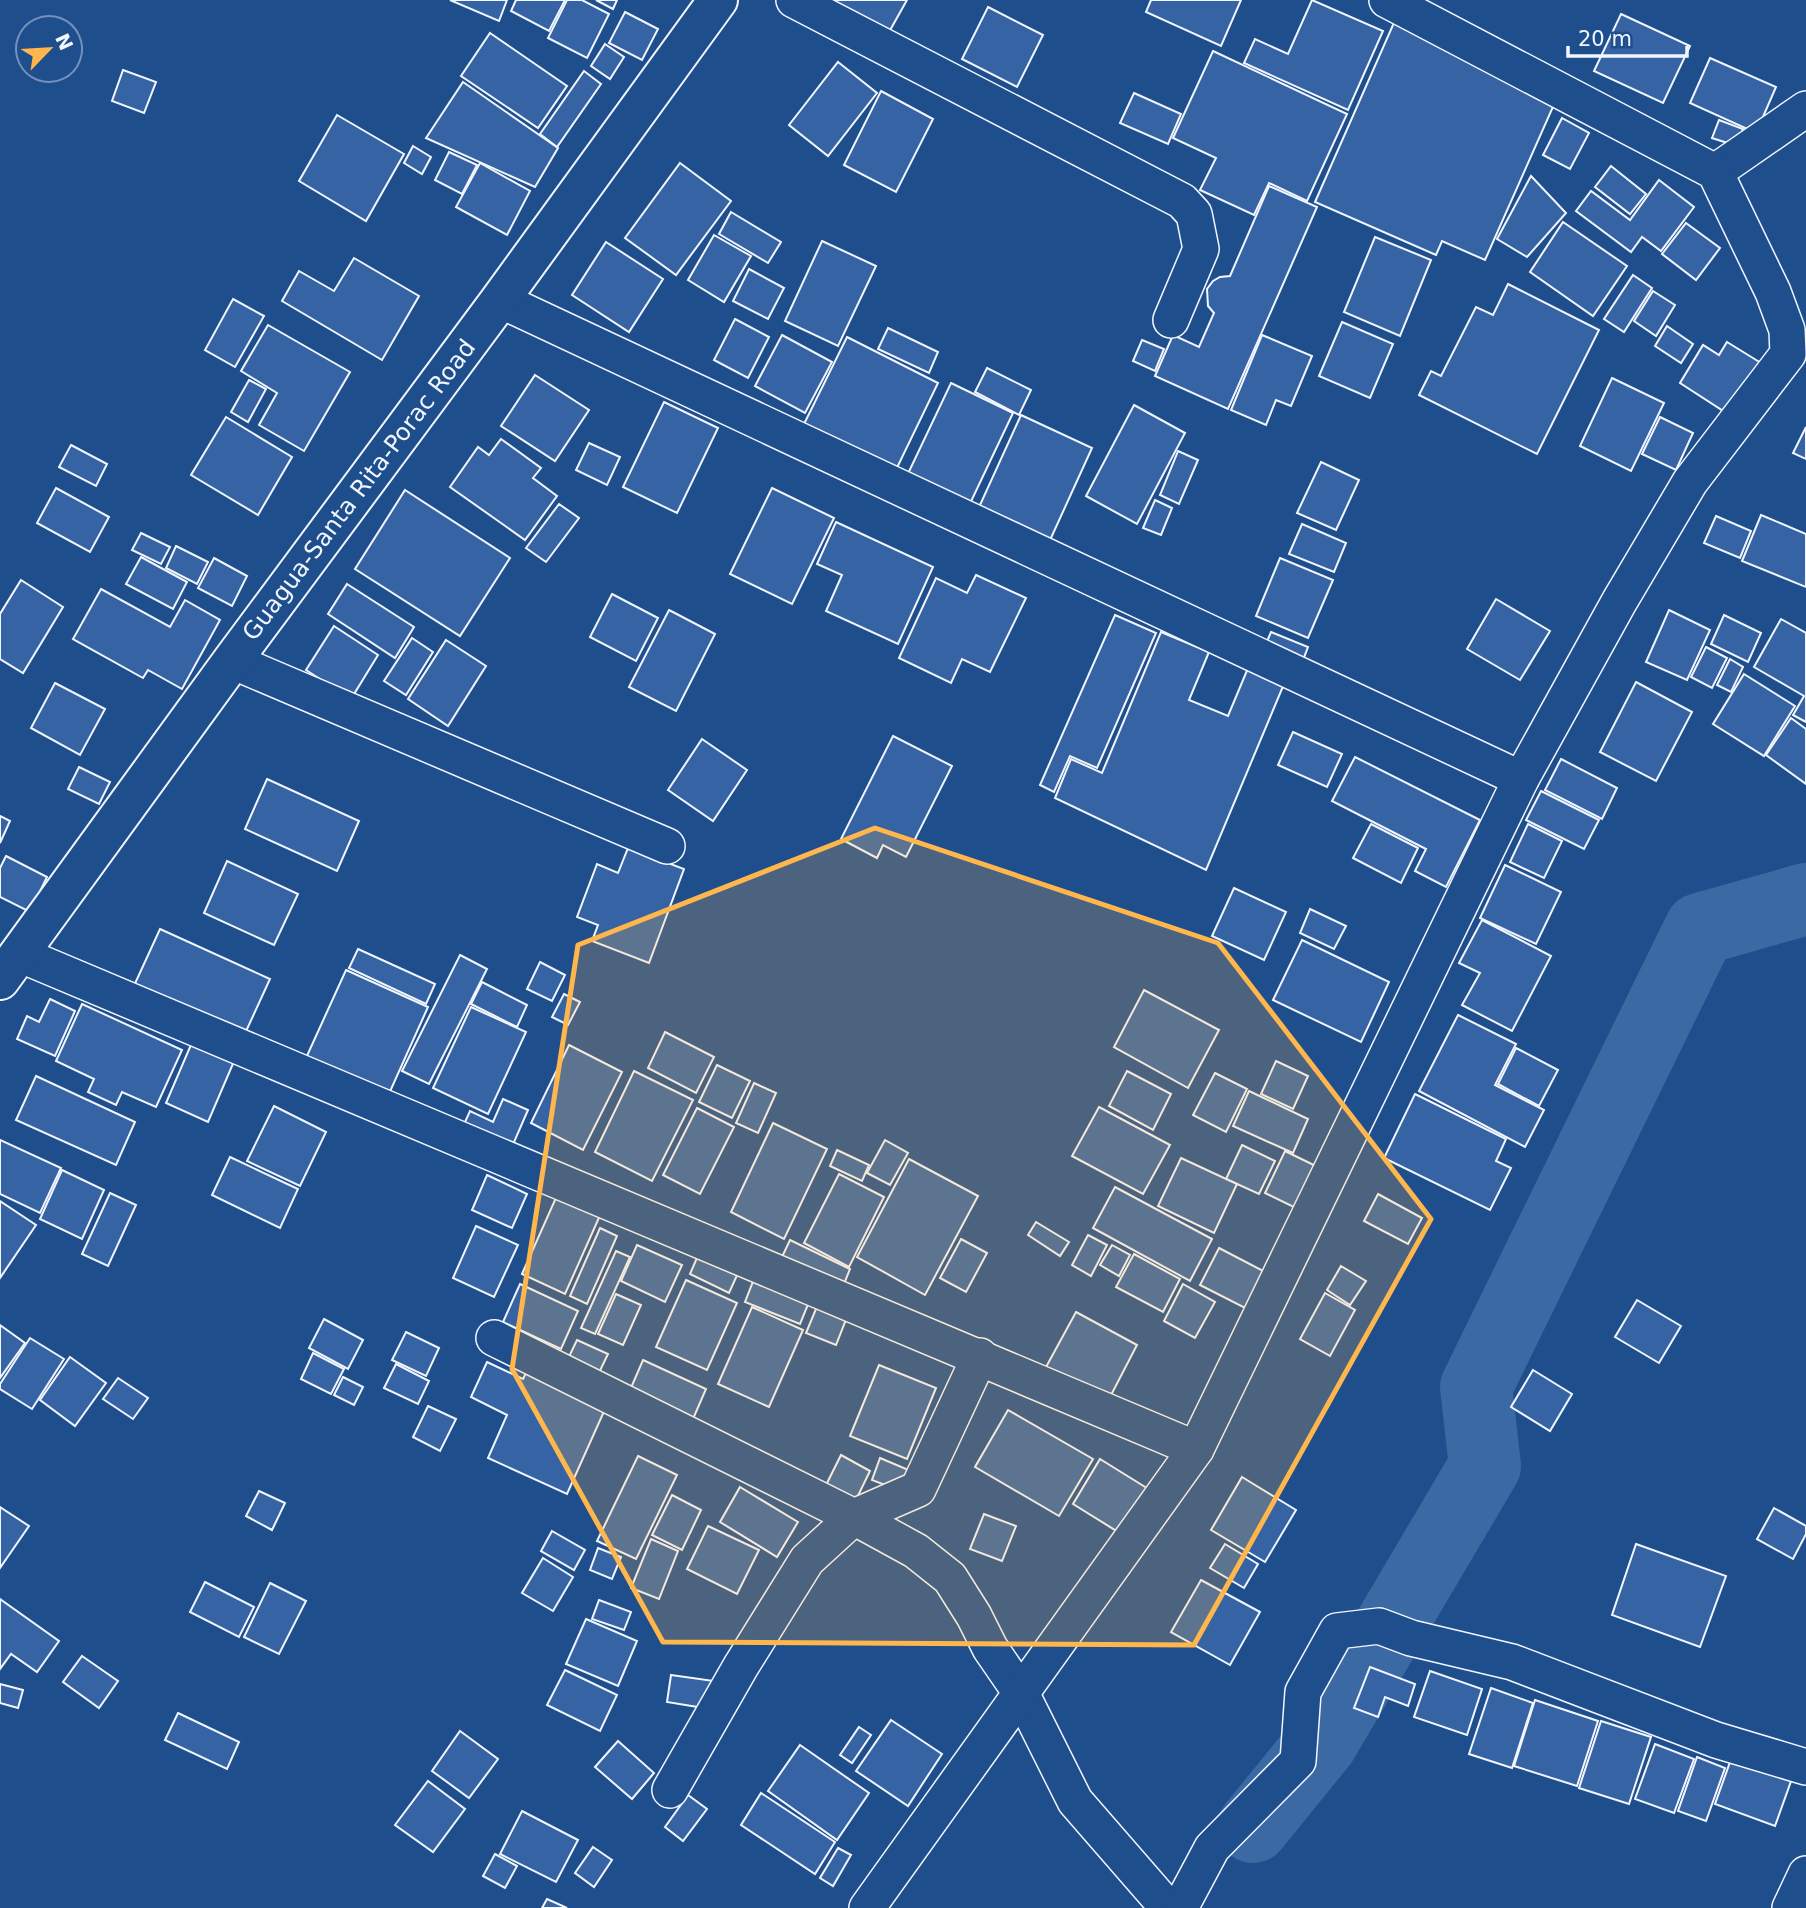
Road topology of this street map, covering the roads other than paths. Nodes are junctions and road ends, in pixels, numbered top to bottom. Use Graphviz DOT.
graph roads {
  1 [pos="718,0"];
  2 [pos="794,0"];
  3 [pos="1387,0"];
  4 [pos="1806,109"];
  5 [pos="1715,172"];
  6 [pos="500,300"];
  7 [pos="1171,320"];
  8 [pos="1796,334"];
  9 [pos="232,662"];
  10 [pos="1521,779"];
  11 [pos="667,846"];
  12 [pos="9,967"];
  13 [pos="494,1338"];
  14 [pos="980,1356"];
  15 [pos="1196,1449"];
  16 [pos="854,1517"];
  17 [pos="1021,1693"];
  18 [pos="1806,1767"];
  19 [pos="670,1790"];
  20 [pos="1806,1874"];
  21 [pos="867,1908"];
  22 [pos="1168,1908"];
  23 [pos="1180,1908"];
  24 [pos="1790,1908"];
  1 -- 6 [label="main road, Guagua-Santa Rita-Porac Road"];
  2 -- 7 [label="street"];
  3 -- 5 [label="street"];
  4 -- 5 [label="street"];
  5 -- 8 [label="street"];
  6 -- 9 [label="main road, Guagua-Santa Rita-Porac Road"];
  6 -- 10 [label="street"];
  8 -- 10 [label="street"];
  9 -- 11 [label="street"];
  9 -- 12 [label="main road, Guagua-Santa Rita-Porac Road"];
  10 -- 15 [label="street"];
  12 -- 14 [label="street"];
  13 -- 16 [label="street"];
  14 -- 15 [label="street"];
  14 -- 16 [label="street"];
  15 -- 17 [label="street"];
  16 -- 17 [label="street"];
  16 -- 19 [label="street"];
  17 -- 21 [label="street"];
  17 -- 22 [label="street"];
  18 -- 23 [label="street"];
  20 -- 24 [label="street"];
}
